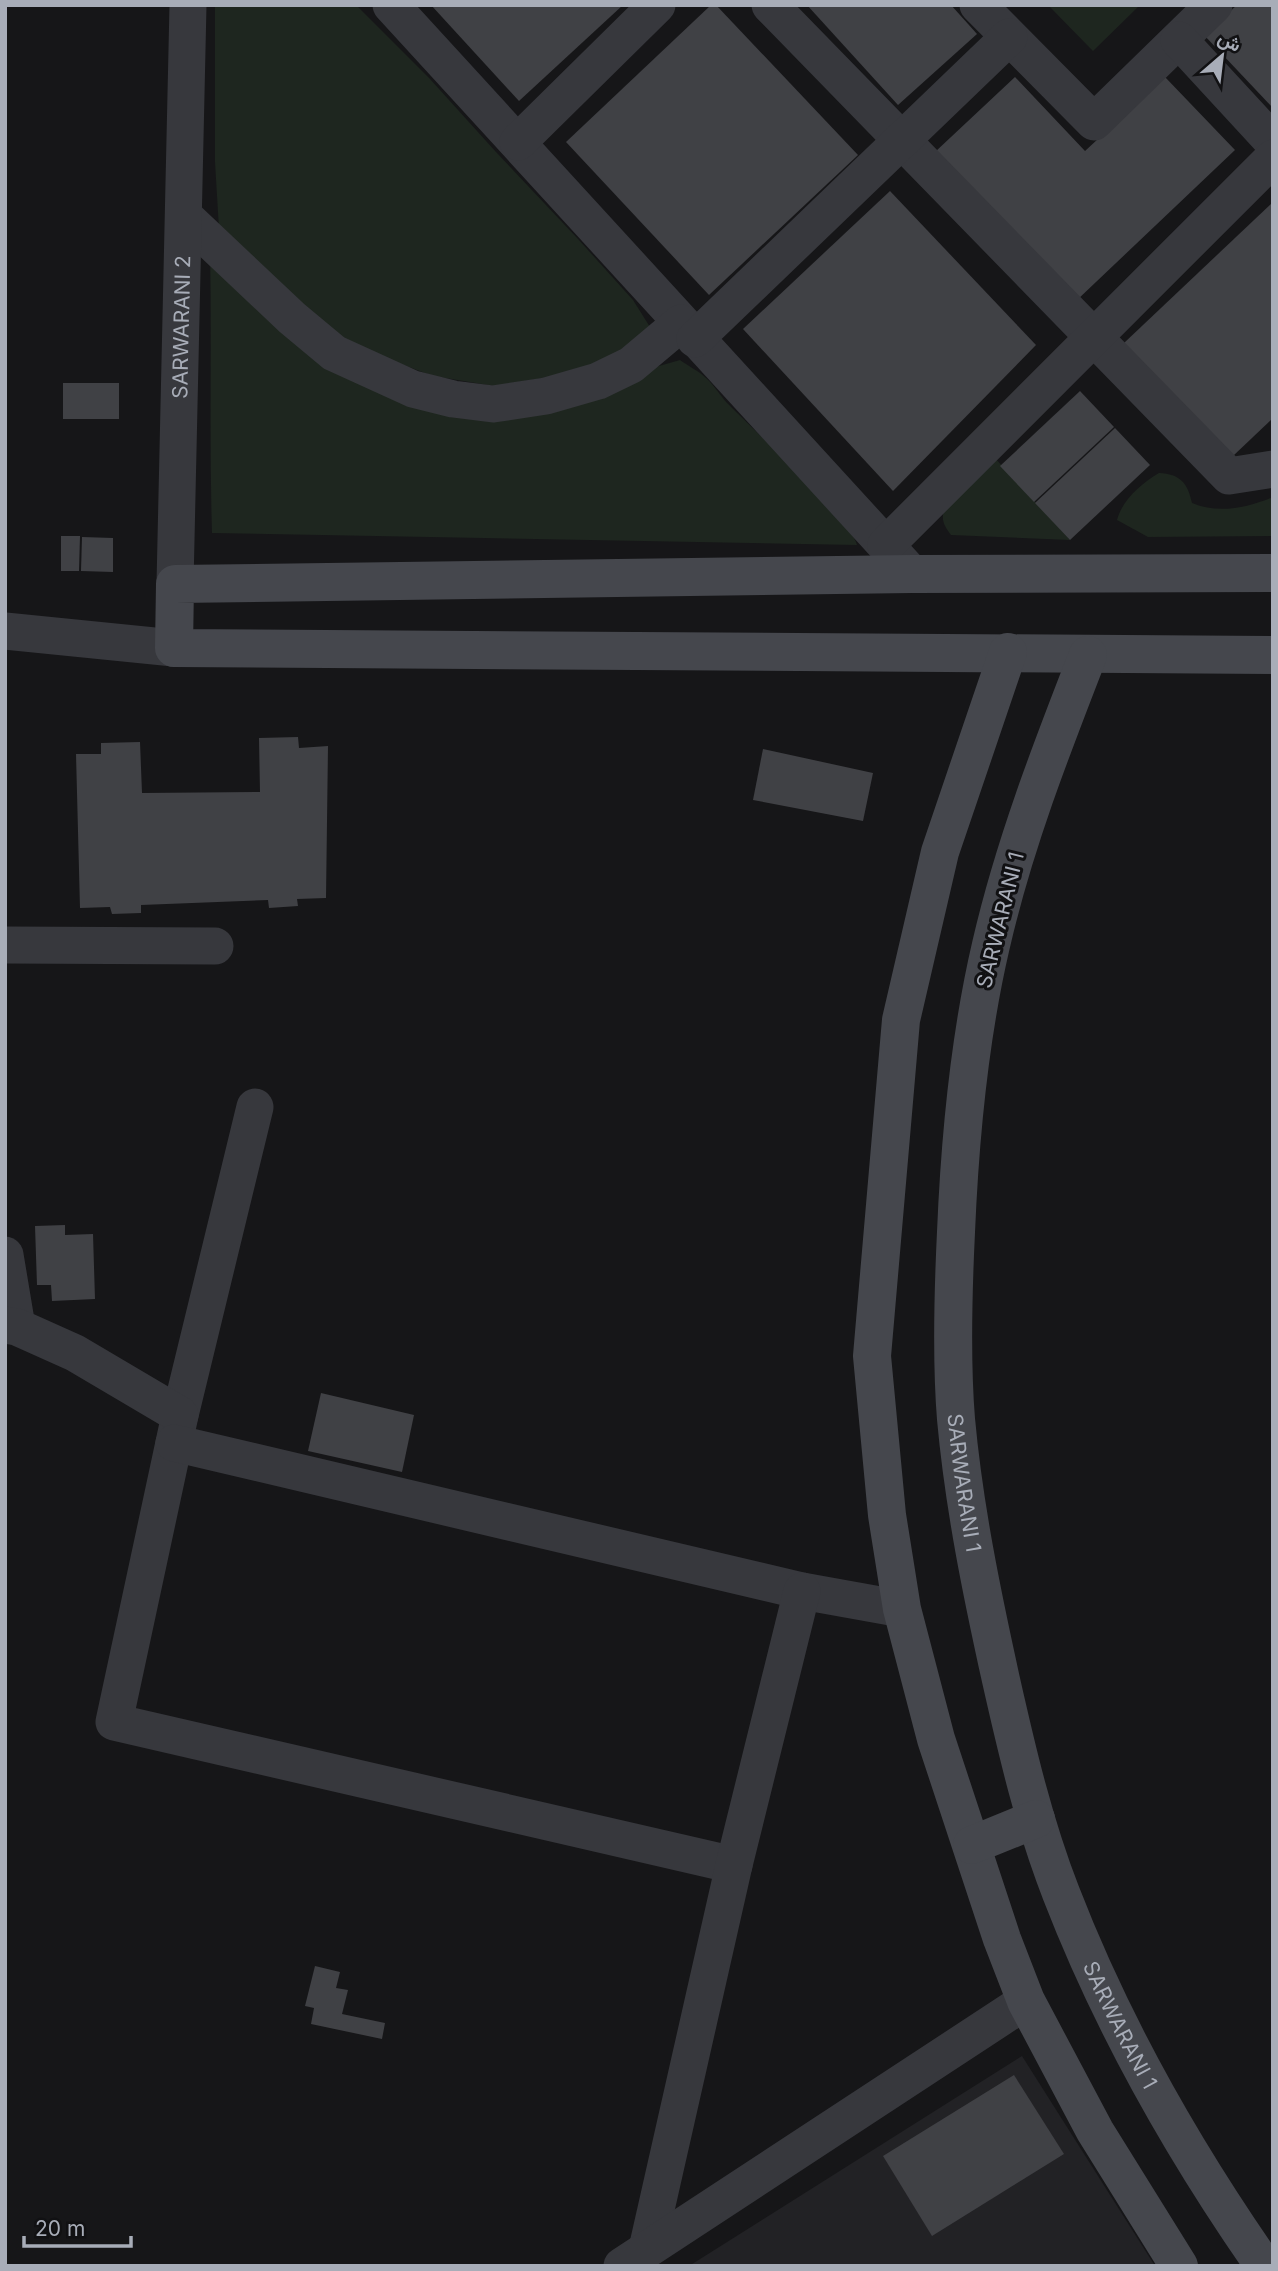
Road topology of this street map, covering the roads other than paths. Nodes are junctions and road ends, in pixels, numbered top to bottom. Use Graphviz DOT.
graph roads {
  1 [pos="188,5"];
  2 [pos="391,5"];
  3 [pos="657,5"];
  4 [pos="770,5"];
  5 [pos="978,5"];
  6 [pos="1214,5"];
  7 [pos="1009,37"];
  8 [pos="1179,40"];
  9 [pos="901,140"];
  10 [pos="518,142"];
  11 [pos="1273,142"];
  12 [pos="1273,158"];
  13 [pos="185,217"];
  14 [pos="688,331"];
  15 [pos="1095,338"];
  16 [pos="1273,469"];
  17 [pos="886,545"];
  18 [pos="912,573"];
  19 [pos="1273,573"];
  20 [pos="175,584"];
  21 [pos="5,631"];
  22 [pos="174,648"];
  23 [pos="1008,652"];
  24 [pos="1088,655"];
  25 [pos="1273,655"];
  26 [pos="5,945"];
  27 [pos="215,946"];
  28 [pos="255,1107"];
  29 [pos="5,1255"];
  30 [pos="11,1326"];
  31 [pos="177,1429"];
  32 [pos="802,1591"];
  33 [pos="902,1609"];
  34 [pos="1036,1819"];
  35 [pos="972,1845"];
  36 [pos="734,1865"];
  37 [pos="1026,2001"];
  38 [pos="634,2258"];
  39 [pos="1179,2266"];
  40 [pos="1264,2266"];
  1 -- 13 [label="street, SARWARANI 2"];
  2 -- 10 [label="street"];
  3 -- 10 [label="street"];
  4 -- 9 [label="street"];
  5 -- 7 [label="street"];
  6 -- 8 [label="street"];
  7 -- 8 [label="street"];
  7 -- 9 [label="street"];
  8 -- 11 [label="street"];
  9 -- 14 [label="street"];
  9 -- 15 [label="street"];
  10 -- 14 [label="street"];
  12 -- 15 [label="street"];
  13 -- 14 [label="street"];
  13 -- 20 [label="street, SARWARANI 2"];
  14 -- 17 [label="street"];
  15 -- 16 [label="street"];
  15 -- 17 [label="street"];
  17 -- 18 [label="street"];
  18 -- 19 [label="main road"];
  18 -- 20 [label="main road"];
  20 -- 22 [label="main road, SARWARANI 2"];
  21 -- 22 [label="street"];
  22 -- 23 [label="main road"];
  23 -- 24 [label="main road"];
  23 -- 33 [label="main road"];
  24 -- 25 [label="main road"];
  24 -- 34 [label="main road, SARWARANI 1"];
  26 -- 27 [label="street"];
  28 -- 31 [label="street"];
  29 -- 30 [label="street"];
  30 -- 31 [label="street"];
  31 -- 32 [label="street"];
  31 -- 36 [label="street"];
  32 -- 33 [label="street"];
  32 -- 36 [label="street"];
  33 -- 35 [label="main road"];
  34 -- 35 [label="main road"];
  34 -- 40 [label="main road, SARWARANI 1"];
  35 -- 37 [label="main road"];
  36 -- 38 [label="street"];
  37 -- 38 [label="street"];
  37 -- 39 [label="main road"];
}
